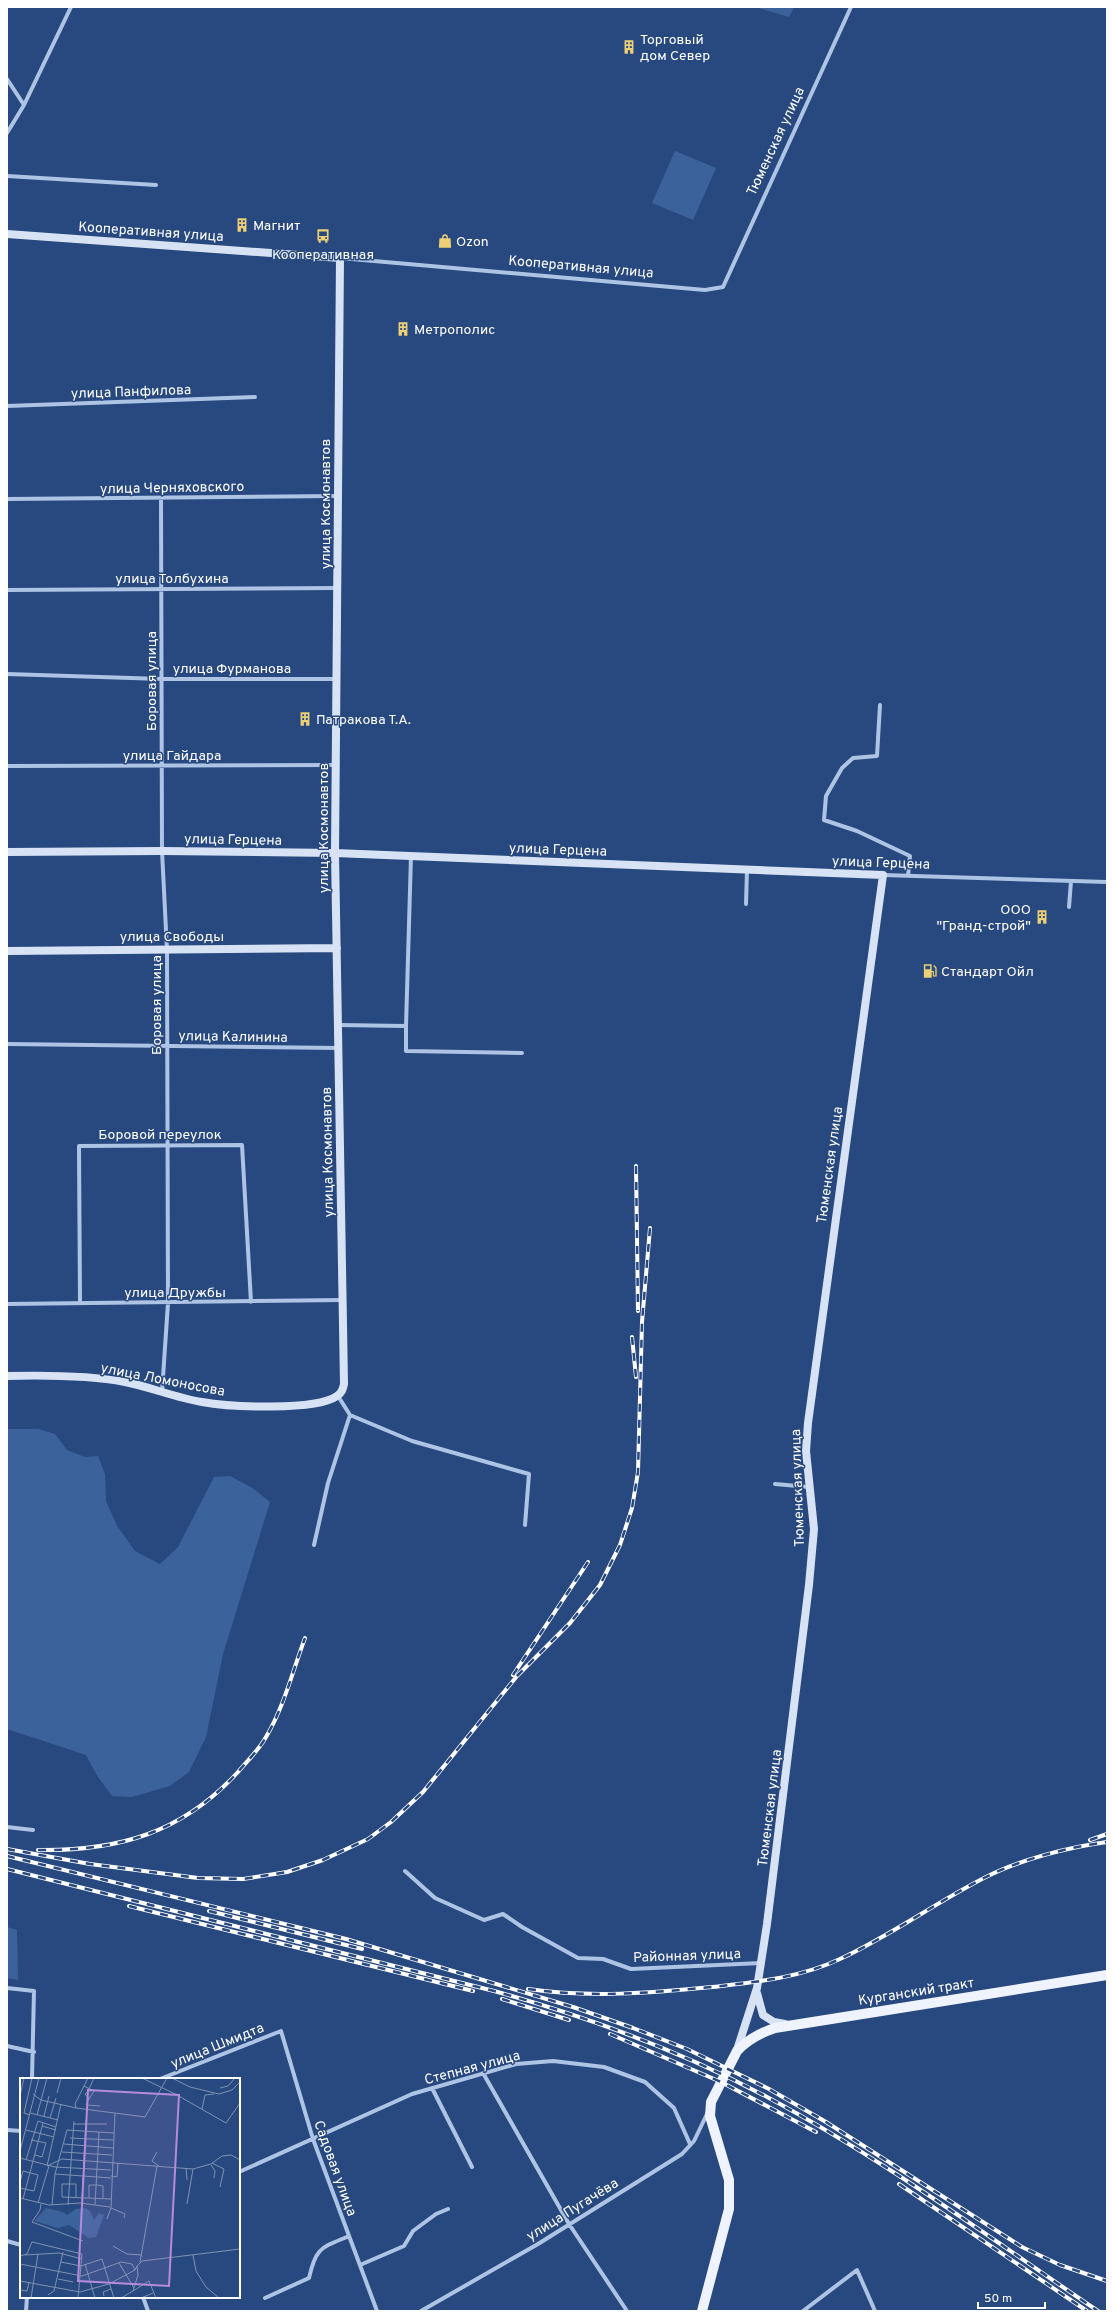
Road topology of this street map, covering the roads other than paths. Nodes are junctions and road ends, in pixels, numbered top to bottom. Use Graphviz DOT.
graph roads {
  1 [pos="71,7"];
  2 [pos="851,7"];
  3 [pos="7,79"];
  4 [pos="24,105"];
  5 [pos="7,133"];
  6 [pos="7,176"];
  7 [pos="156,185"];
  8 [pos="7,234"];
  9 [pos="340,258"];
  10 [pos="723,287"];
  11 [pos="255,397"];
  12 [pos="7,406"];
  13 [pos="338,496"];
  14 [pos="161,498"];
  15 [pos="7,499"];
  16 [pos="338,588"];
  17 [pos="162,589"];
  18 [pos="7,590"];
  19 [pos="7,674"];
  20 [pos="162,679"];
  21 [pos="337,679"];
  22 [pos="880,705"];
  23 [pos="336,765"];
  24 [pos="7,766"];
  25 [pos="162,767"];
  26 [pos="162,850"];
  27 [pos="7,852"];
  28 [pos="335,853"];
  29 [pos="411,856"];
  30 [pos="747,870"];
  31 [pos="883,875"];
  32 [pos="908,876"];
  33 [pos="1071,881"];
  34 [pos="1107,882"];
  35 [pos="746,904"];
  36 [pos="1069,907"];
  37 [pos="337,948"];
  38 [pos="167,950"];
  39 [pos="7,951"];
  40 [pos="338,1026"];
  41 [pos="406,1026"];
  42 [pos="7,1044"];
  43 [pos="167,1046"];
  44 [pos="338,1048"];
  45 [pos="522,1053"];
  46 [pos="167,1144"];
  47 [pos="343,1300"];
  48 [pos="251,1302"];
  49 [pos="80,1303"];
  50 [pos="168,1303"];
  51 [pos="7,1304"];
  52 [pos="7,1376"];
  53 [pos="162,1392"];
  54 [pos="338,1396"];
  55 [pos="350,1415"];
  56 [pos="775,1484"];
  57 [pos="810,1486"];
  58 [pos="524,1525"];
  59 [pos="314,1545"];
  60 [pos="7,1827"];
  61 [pos="33,1830"];
  62 [pos="405,1871"];
  63 [pos="761,1963"];
  64 [pos="1107,1975"];
  65 [pos="7,1988"];
  66 [pos="757,1988"];
  67 [pos="800,2024"];
  68 [pos="281,2031"];
  69 [pos="7,2046"];
  70 [pos="737,2051"];
  71 [pos="34,2052"];
  72 [pos="483,2073"];
  73 [pos="32,2078"];
  74 [pos="163,2078"];
  75 [pos="432,2088"];
  76 [pos="711,2102"];
  77 [pos="7,2130"];
  78 [pos="20,2131"];
  79 [pos="313,2139"];
  80 [pos="690,2144"];
  81 [pos="472,2167"];
  82 [pos="240,2172"];
  83 [pos="448,2209"];
  84 [pos="569,2224"];
  85 [pos="348,2236"];
  86 [pos="7,2241"];
  87 [pos="20,2245"];
  88 [pos="360,2265"];
  89 [pos="27,2298"];
  90 [pos="143,2298"];
  91 [pos="265,2298"];
  92 [pos="26,2311"];
  93 [pos="148,2311"];
  94 [pos="377,2311"];
  95 [pos="421,2311"];
  96 [pos="627,2311"];
  97 [pos="702,2311"];
  98 [pos="803,2311"];
  99 [pos="875,2311"];
  1 -- 4 [label="street"];
  2 -- 10 [label="street, Тюменская улица"];
  3 -- 4 [label="street"];
  4 -- 5 [label="street"];
  6 -- 7 [label="street"];
  8 -- 9 [label="street, Кооперативная улица"];
  9 -- 10 [label="street, Кооперативная улица"];
  9 -- 13 [label="street, улица Космонавтов"];
  11 -- 12 [label="street, улица Панфилова"];
  13 -- 14 [label="street, улица Черняховского"];
  13 -- 16 [label="street, улица Космонавтов"];
  14 -- 15 [label="street, улица Черняховского"];
  14 -- 17 [label="street, Боровая улица"];
  16 -- 17 [label="street, улица Толбухина"];
  16 -- 21 [label="street, улица Космонавтов"];
  17 -- 18 [label="street, улица Толбухина"];
  17 -- 20 [label="street, Боровая улица"];
  19 -- 20 [label="street, улица Фурманова"];
  20 -- 21 [label="street, улица Фурманова"];
  20 -- 25 [label="street, Боровая улица"];
  21 -- 23 [label="street, улица Космонавтов"];
  22 -- 32 [label="street"];
  23 -- 25 [label="street, улица Гайдара"];
  23 -- 28 [label="street, улица Космонавтов"];
  24 -- 25 [label="street, улица Гайдара"];
  25 -- 26 [label="street, Боровая улица"];
  26 -- 27 [label="street, улица Герцена"];
  26 -- 28 [label="street, улица Герцена"];
  26 -- 38 [label="street, Боровая улица"];
  28 -- 29 [label="street, улица Герцена"];
  28 -- 37 [label="street, улица Космонавтов"];
  29 -- 30 [label="street, улица Герцена"];
  29 -- 41 [label="street"];
  30 -- 31 [label="street, улица Герцена"];
  30 -- 35 [label="street"];
  31 -- 32 [label="street, улица Герцена"];
  31 -- 57 [label="street, Тюменская улица"];
  32 -- 33 [label="street, улица Герцена"];
  33 -- 34 [label="street, улица Герцена"];
  33 -- 36 [label="street"];
  37 -- 38 [label="street, улица Свободы"];
  37 -- 40 [label="street, улица Космонавтов"];
  38 -- 39 [label="street, улица Свободы"];
  38 -- 43 [label="street, Боровая улица"];
  40 -- 41 [label="street"];
  40 -- 44 [label="street, улица Космонавтов"];
  41 -- 45 [label="street"];
  42 -- 43 [label="street, улица Калинина"];
  43 -- 44 [label="street, улица Калинина"];
  43 -- 46 [label="street, Боровая улица"];
  44 -- 47 [label="street, улица Космонавтов"];
  46 -- 48 [label="street, Боровой переулок"];
  46 -- 49 [label="street, Боровой переулок"];
  46 -- 50 [label="street, Боровая улица"];
  47 -- 48 [label="street, улица Дружбы"];
  47 -- 54 [label="street, улица Космонавтов"];
  48 -- 50 [label="street, улица Дружбы"];
  49 -- 50 [label="street, улица Дружбы"];
  49 -- 51 [label="street, улица Дружбы"];
  50 -- 53 [label="street, Боровая улица"];
  52 -- 53 [label="street, улица Ломоносова"];
  53 -- 54 [label="street, улица Ломоносова"];
  54 -- 55 [label="street"];
  55 -- 58 [label="street"];
  55 -- 59 [label="street"];
  56 -- 57 [label="street"];
  57 -- 63 [label="street, Тюменская улица"];
  60 -- 61 [label="street"];
  62 -- 63 [label="street, Районная улица"];
  63 -- 66 [label="street, Тюменская улица"];
  64 -- 67 [label="main road, Курганский тракт"];
  65 -- 71 [label="street"];
  66 -- 67 [label="street"];
  66 -- 70 [label="street, Тюменская улица"];
  67 -- 70 [label="main road, Курганский тракт"];
  68 -- 74 [label="street, улица Шмидта"];
  68 -- 79 [label="street, Садовая улица"];
  69 -- 71 [label="street"];
  70 -- 76 [label="main road"];
  71 -- 73 [label="street"];
  72 -- 75 [label="street, Степная улица"];
  72 -- 80 [label="street, Степная улица"];
  72 -- 84 [label="street"];
  75 -- 79 [label="street, Степная улица"];
  75 -- 81 [label="street"];
  76 -- 80 [label="street, улица Пугачёва"];
  76 -- 97 [label="main road"];
  77 -- 78 [label="street"];
  79 -- 82 [label="street, Степная улица"];
  79 -- 85 [label="street, Садовая улица"];
  80 -- 84 [label="street, улица Пугачёва"];
  83 -- 88 [label="street"];
  84 -- 95 [label="street, улица Пугачёва"];
  84 -- 96 [label="street"];
  85 -- 88 [label="street, Садовая улица"];
  85 -- 91 [label="street"];
  86 -- 87 [label="street"];
  88 -- 94 [label="street, Садовая улица"];
  89 -- 92 [label="street"];
  90 -- 93 [label="street"];
  98 -- 99 [label="street"];
}
